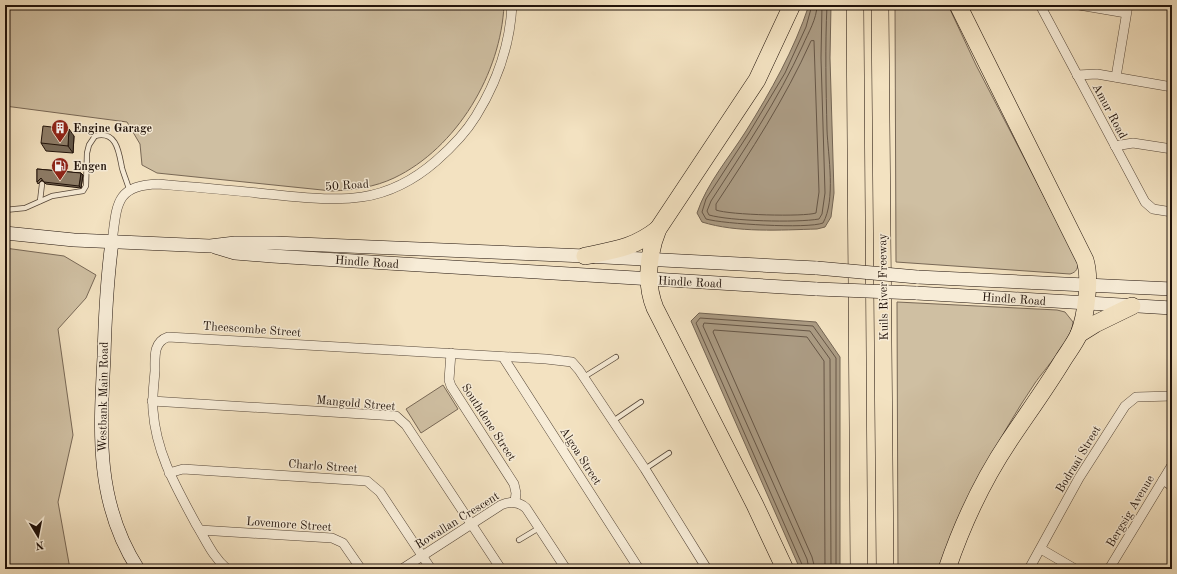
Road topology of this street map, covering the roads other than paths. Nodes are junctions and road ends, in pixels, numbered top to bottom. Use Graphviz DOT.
graph roads {
  1 [pos="512,5"];
  2 [pos="792,5"];
  3 [pos="854,5"];
  4 [pos="880,5"];
  5 [pos="958,5"];
  6 [pos="1079,5"];
  7 [pos="1043,6"];
  8 [pos="1127,9"];
  9 [pos="1077,75"];
  10 [pos="1116,77"];
  11 [pos="1172,87"];
  12 [pos="1115,146"];
  13 [pos="1172,149"];
  14 [pos="42,184"];
  15 [pos="129,189"];
  16 [pos="40,201"];
  17 [pos="5,210"];
  18 [pos="1172,212"];
  19 [pos="658,229"];
  20 [pos="5,233"];
  21 [pos="112,242"];
  22 [pos="210,246"];
  23 [pos="585,256"];
  24 [pos="650,260"];
  25 [pos="650,280"];
  26 [pos="1088,284"];
  27 [pos="1172,289"];
  28 [pos="1085,304"];
  29 [pos="1132,306"];
  30 [pos="1172,308"];
  31 [pos="1079,334"];
  32 [pos="451,353"];
  33 [pos="503,356"];
  34 [pos="616,357"];
  35 [pos="584,378"];
  36 [pos="1172,396"];
  37 [pos="152,401"];
  38 [pos="640,402"];
  39 [pos="613,421"];
  40 [pos="669,453"];
  41 [pos="1172,465"];
  42 [pos="645,469"];
  43 [pos="168,473"];
  44 [pos="1163,480"];
  45 [pos="1172,486"];
  46 [pos="515,502"];
  47 [pos="471,524"];
  48 [pos="539,528"];
  49 [pos="200,530"];
  50 [pos="520,540"];
  51 [pos="1041,549"];
  52 [pos="422,556"];
  53 [pos="563,568"];
  54 [pos="138,569"];
  55 [pos="227,569"];
  56 [pos="361,569"];
  57 [pos="402,569"];
  58 [pos="431,569"];
  59 [pos="501,569"];
  60 [pos="639,569"];
  61 [pos="707,569"];
  62 [pos="785,569"];
  63 [pos="858,569"];
  64 [pos="885,569"];
  65 [pos="946,569"];
  66 [pos="1030,569"];
  67 [pos="1075,569"];
  68 [pos="1109,569"];
  1 -- 15 [label="street, 50 Road"];
  2 -- 19 [label="highway"];
  3 -- 63 [label="highway"];
  4 -- 64 [label="highway, Kuils River Freeway"];
  5 -- 26 [label="highway"];
  6 -- 8 [label="street"];
  7 -- 9 [label="street, Amur Road"];
  8 -- 10 [label="street"];
  9 -- 10 [label="street"];
  9 -- 12 [label="street, Amur Road"];
  10 -- 11 [label="street"];
  12 -- 13 [label="street"];
  12 -- 18 [label="street, Amur Road"];
  14 -- 16 [label="lane"];
  15 -- 16 [label="lane"];
  15 -- 21 [label="street"];
  16 -- 17 [label="lane"];
  19 -- 23 [label="highway"];
  19 -- 24 [label="highway"];
  20 -- 21 [label="main road, Hindle Road"];
  21 -- 22 [label="main road, Hindle Road"];
  21 -- 54 [label="main road, Westbank Main Road"];
  22 -- 23 [label="main road, Hindle Road"];
  22 -- 25 [label="main road, Hindle Road"];
  23 -- 24 [label="main road, Hindle Road"];
  24 -- 25 [label="highway"];
  24 -- 26 [label="main road, Hindle Road, bridge"];
  25 -- 28 [label="main road, Hindle Road, bridge"];
  25 -- 62 [label="highway"];
  26 -- 27 [label="main road, Hindle Road"];
  26 -- 28 [label="highway"];
  28 -- 29 [label="main road, Hindle Road"];
  28 -- 31 [label="highway"];
  29 -- 30 [label="main road, Hindle Road"];
  29 -- 31 [label="highway"];
  31 -- 65 [label="highway"];
  32 -- 33 [label="street, Theescombe Street"];
  32 -- 37 [label="street, Theescombe Street"];
  32 -- 46 [label="street, Southdene Street"];
  33 -- 35 [label="street, Theescombe Street"];
  33 -- 60 [label="street, Algoa Street"];
  34 -- 35 [label="lane"];
  35 -- 39 [label="street, Theescombe Street"];
  36 -- 51 [label="street, Bodraai Street"];
  37 -- 43 [label="street, Theescombe Street"];
  37 -- 47 [label="street, Mangold Street"];
  38 -- 39 [label="lane"];
  39 -- 42 [label="street, Theescombe Street"];
  40 -- 42 [label="lane"];
  41 -- 44 [label="street, Bergsig Avenue"];
  42 -- 61 [label="street, Theescombe Street"];
  43 -- 49 [label="street, Theescombe Street"];
  43 -- 52 [label="street, Charlo Street"];
  44 -- 45 [label="street"];
  44 -- 68 [label="street, Bergsig Avenue"];
  46 -- 47 [label="street, Rowallan Crescent"];
  46 -- 48 [label="street, Rowallan Crescent"];
  47 -- 52 [label="street, Rowallan Crescent"];
  47 -- 59 [label="street, Mangold Street"];
  48 -- 50 [label="lane"];
  48 -- 53 [label="street, Rowallan Crescent"];
  49 -- 55 [label="street, Theescombe Street"];
  49 -- 56 [label="street, Lovemore Street"];
  51 -- 66 [label="street, Bodraai Street"];
  51 -- 67 [label="street"];
  52 -- 57 [label="street, Rowallan Crescent"];
  52 -- 58 [label="street, Charlo Street"];
}
